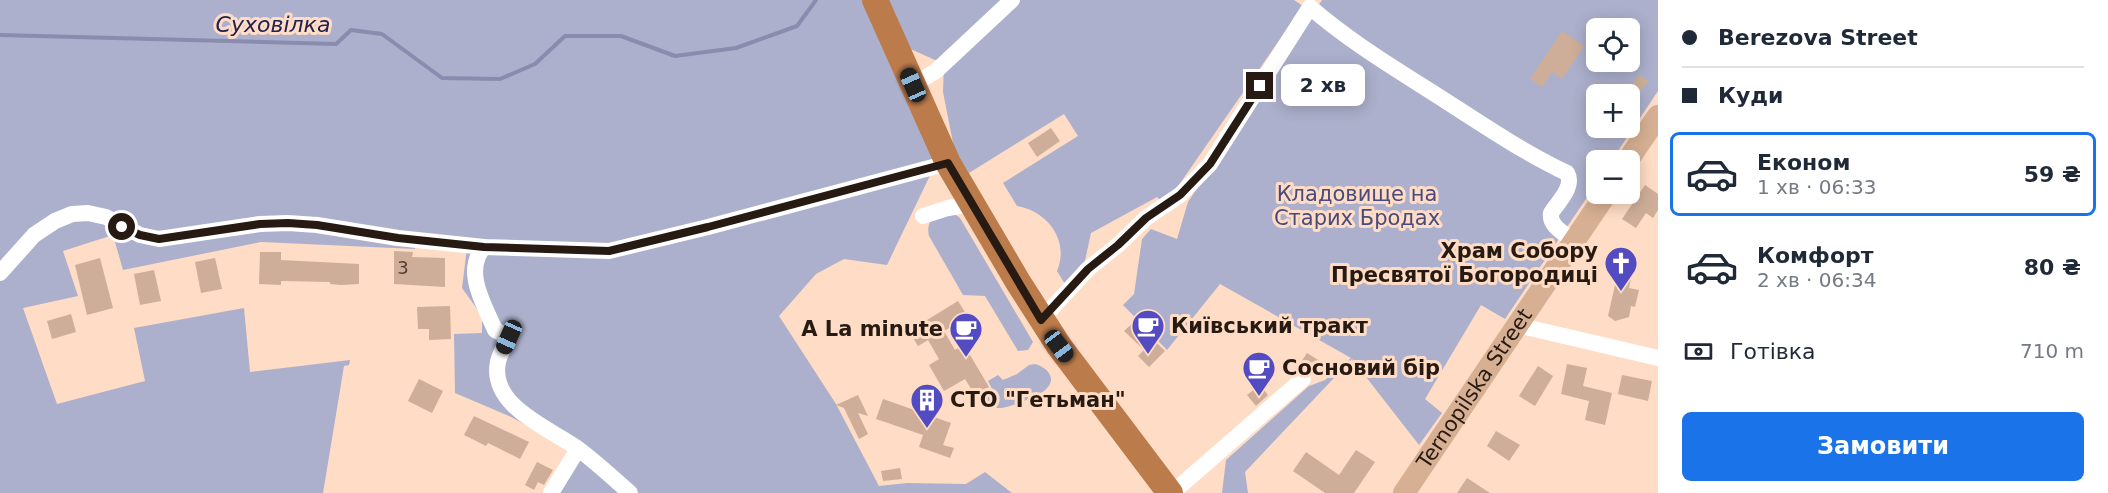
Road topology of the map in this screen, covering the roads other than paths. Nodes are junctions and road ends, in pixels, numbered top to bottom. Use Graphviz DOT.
graph roads {
  1 [pos="1012,0"];
  2 [pos="1309,2"];
  3 [pos="876,3"];
  4 [pos="913,85"];
  5 [pos="1658,116"];
  6 [pos="1635,150"];
  7 [pos="948,163"];
  8 [pos="971,204"];
  9 [pos="1599,204"];
  10 [pos="923,216"];
  11 [pos="1574,241"];
  12 [pos="484,247"];
  13 [pos="0,273"];
  14 [pos="1041,320"];
  15 [pos="1517,325"];
  16 [pos="1658,358"];
  17 [pos="1303,379"];
  18 [pos="578,449"];
  19 [pos="551,493"];
  20 [pos="630,493"];
  21 [pos="1171,493"];
  22 [pos="1404,493"];
  1 -- 4 [label="street"];
  2 -- 11 [label="street"];
  2 -- 14 [label="street"];
  3 -- 4 [label="highway"];
  4 -- 7 [label="highway"];
  5 -- 6 [label="main road"];
  7 -- 8 [label="highway"];
  7 -- 12 [label="street"];
  8 -- 10 [label="street"];
  8 -- 14 [label="highway"];
  9 -- 11 [label="main road, Ternopilska Street"];
  11 -- 15 [label="main road, Ternopilska Street"];
  12 -- 13 [label="street"];
  12 -- 18 [label="street"];
  14 -- 21 [label="highway"];
  15 -- 16 [label="street"];
  15 -- 22 [label="main road, Ternopilska Street"];
  17 -- 21 [label="street"];
  18 -- 19 [label="street"];
  18 -- 20 [label="street"];
}
